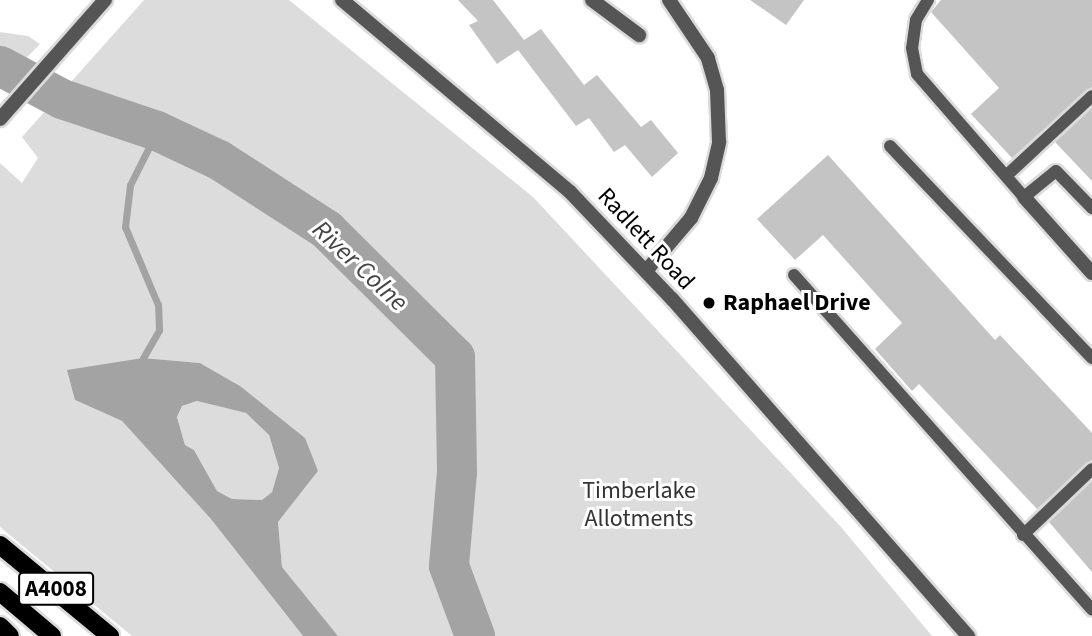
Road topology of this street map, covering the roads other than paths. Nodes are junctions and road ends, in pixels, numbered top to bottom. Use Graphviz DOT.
graph roads {
  1 [pos="105,0"];
  2 [pos="342,0"];
  3 [pos="592,0"];
  4 [pos="669,0"];
  5 [pos="928,0"];
  6 [pos="639,35"];
  7 [pos="1092,96"];
  8 [pos="3,115"];
  9 [pos="890,146"];
  10 [pos="1006,176"];
  11 [pos="1024,197"];
  12 [pos="1092,208"];
  13 [pos="646,271"];
  14 [pos="1092,273"];
  15 [pos="794,275"];
  16 [pos="1092,358"];
  17 [pos="1092,469"];
  18 [pos="1023,535"];
  19 [pos="0,545"];
  20 [pos="0,592"];
  21 [pos="1092,609"];
  22 [pos="0,626"];
  23 [pos="10,636"];
  24 [pos="52,636"];
  25 [pos="110,636"];
  26 [pos="968,636"];
  1 -- 8 [label="street"];
  2 -- 13 [label="street, Radlett Road"];
  3 -- 6 [label="street"];
  4 -- 13 [label="street"];
  5 -- 10 [label="lane"];
  7 -- 10 [label="lane"];
  9 -- 16 [label="lane"];
  10 -- 11 [label="lane"];
  11 -- 12 [label="lane"];
  11 -- 14 [label="street"];
  13 -- 26 [label="street, Radlett Road"];
  15 -- 18 [label="lane"];
  17 -- 18 [label="lane"];
  18 -- 21 [label="lane"];
  19 -- 25 [label="main road, A4008"];
  20 -- 24 [label="main road"];
  22 -- 23 [label="main road, A4008"];
}
